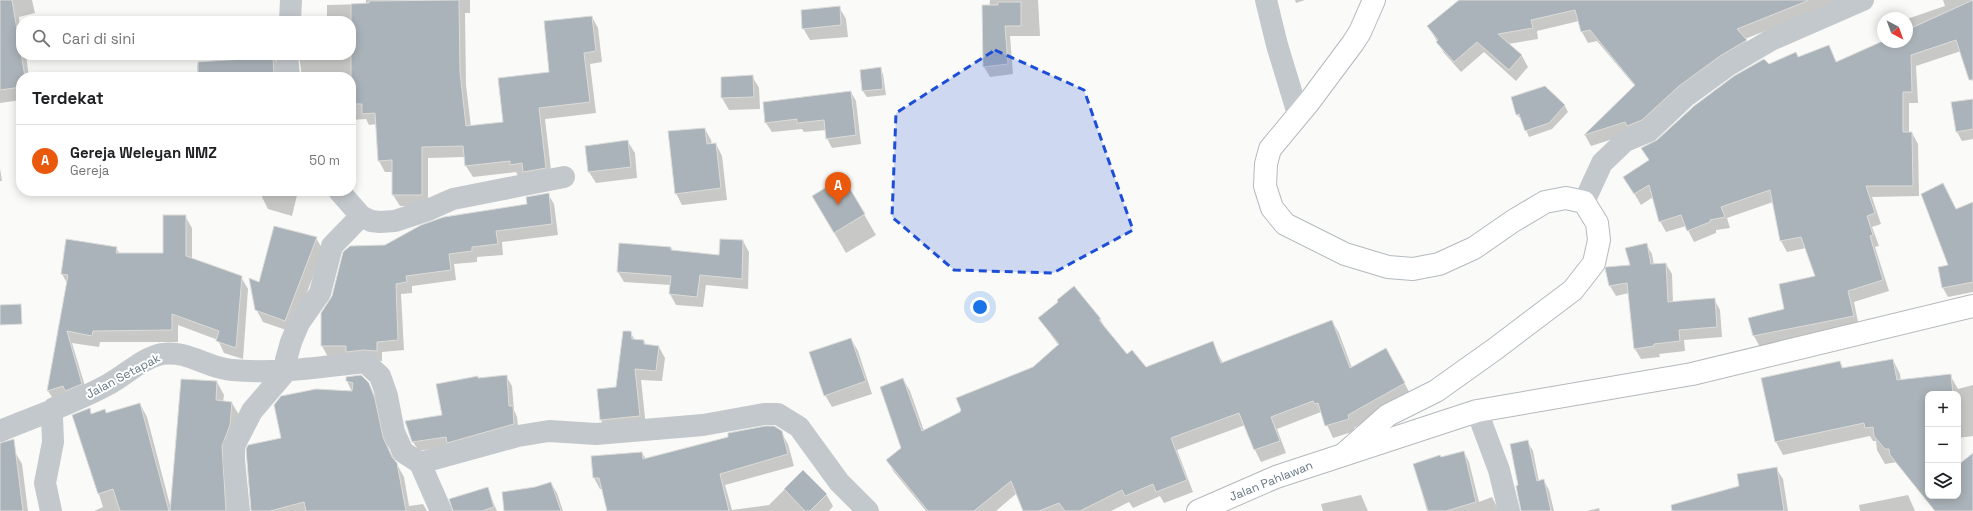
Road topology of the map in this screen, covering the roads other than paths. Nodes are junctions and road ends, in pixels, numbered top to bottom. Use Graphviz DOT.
graph roads {
  1 [pos="291,0"];
  2 [pos="1266,0"];
  3 [pos="1374,0"];
  4 [pos="1863,0"];
  5 [pos="290,16"];
  6 [pos="287,60"];
  7 [pos="288,72"];
  8 [pos="1298,114"];
  9 [pos="564,178"];
  10 [pos="343,196"];
  11 [pos="1584,202"];
  12 [pos="361,216"];
  13 [pos="1973,306"];
  14 [pos="287,370"];
  15 [pos="54,408"];
  16 [pos="1477,411"];
  17 [pos="0,431"];
  18 [pos="1345,453"];
  19 [pos="420,463"];
  20 [pos="51,511"];
  21 [pos="239,511"];
  22 [pos="441,511"];
  23 [pos="868,511"];
  24 [pos="1198,511"];
  25 [pos="1510,511"];
  1 -- 5 [label="street"];
  2 -- 8 [label="street"];
  3 -- 8 [label="main road"];
  4 -- 11 [label="street"];
  6 -- 7 [label="street"];
  8 -- 11 [label="main road"];
  9 -- 12 [label="street"];
  10 -- 12 [label="street"];
  11 -- 18 [label="main road"];
  12 -- 14 [label="street"];
  13 -- 16 [label="main road, Jalan Pahlawan"];
  14 -- 15 [label="street, Jalan Setapak"];
  14 -- 19 [label="street, Jalan Setapak"];
  14 -- 21 [label="street"];
  15 -- 17 [label="street, Jalan Setapak"];
  15 -- 20 [label="street"];
  16 -- 18 [label="main road, Jalan Pahlawan"];
  16 -- 25 [label="street"];
  18 -- 24 [label="main road, Jalan Pahlawan"];
  19 -- 22 [label="street"];
  19 -- 23 [label="street"];
}
